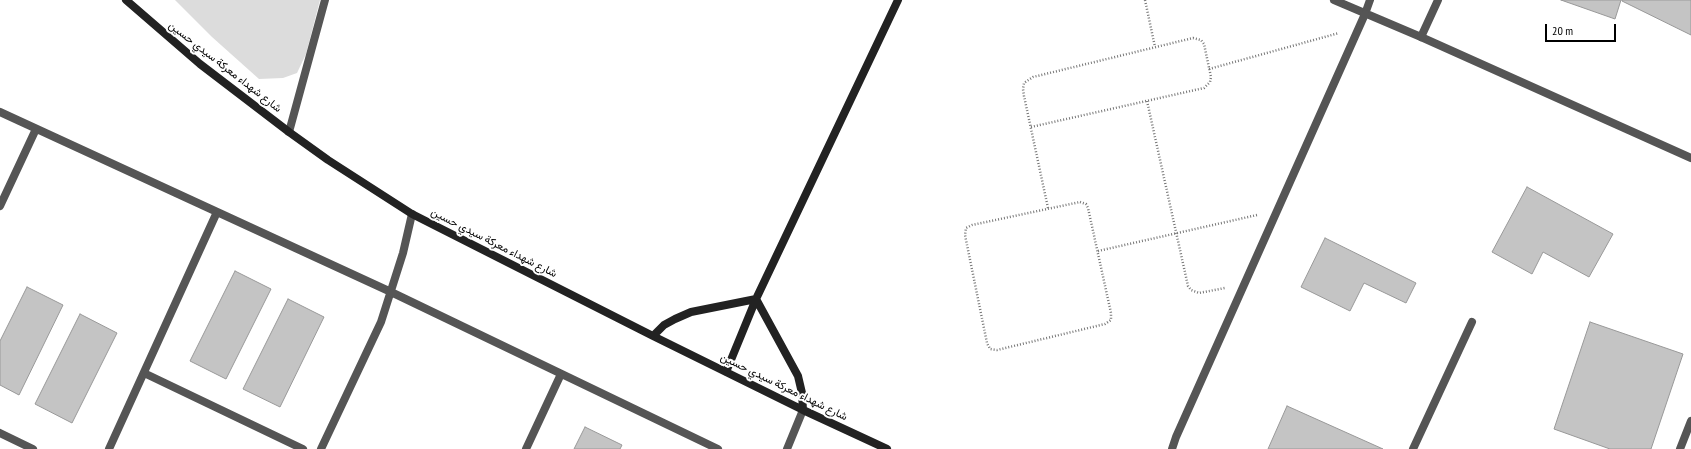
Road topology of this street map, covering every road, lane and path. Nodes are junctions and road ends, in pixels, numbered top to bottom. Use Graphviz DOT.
graph roads {
  1 [pos="126,0"];
  2 [pos="325,0"];
  3 [pos="898,0"];
  4 [pos="1145,0"];
  5 [pos="1334,0"];
  6 [pos="1370,0"];
  7 [pos="1438,0"];
  8 [pos="1365,14"];
  9 [pos="1358,28"];
  10 [pos="1421,37"];
  11 [pos="1155,47"];
  12 [pos="1209,69"];
  13 [pos="1146,101"];
  14 [pos="0,112"];
  15 [pos="1031,127"];
  16 [pos="36,129"];
  17 [pos="289,132"];
  18 [pos="1691,158"];
  19 [pos="0,206"];
  20 [pos="1048,208"];
  21 [pos="1277,210"];
  22 [pos="217,212"];
  23 [pos="412,214"];
  24 [pos="1176,234"];
  25 [pos="1098,252"];
  26 [pos="1244,285"];
  27 [pos="391,292"];
  28 [pos="756,299"];
  29 [pos="1472,322"];
  30 [pos="653,336"];
  31 [pos="144,372"];
  32 [pos="726,372"];
  33 [pos="561,374"];
  34 [pos="803,410"];
  35 [pos="1691,421"];
  36 [pos="0,433"];
  37 [pos="33,449"];
  38 [pos="109,449"];
  39 [pos="303,449"];
  40 [pos="321,449"];
  41 [pos="526,449"];
  42 [pos="718,449"];
  43 [pos="787,449"];
  44 [pos="887,449"];
  45 [pos="1172,449"];
  46 [pos="1413,449"];
  47 [pos="1680,449"];
  1 -- 17 [label="main road, شارع شهداء معركة سيدي حسين"];
  2 -- 17 [label="street"];
  3 -- 28 [label="main road"];
  4 -- 11 [label="path"];
  5 -- 8 [label="street"];
  6 -- 8 [label="street"];
  7 -- 10 [label="street"];
  8 -- 9 [label="street"];
  8 -- 10 [label="street"];
  9 -- 12 [label="path"];
  9 -- 21 [label="street"];
  10 -- 18 [label="street"];
  11 -- 12 [label="path"];
  11 -- 15 [label="path"];
  12 -- 13 [label="path"];
  13 -- 15 [label="path"];
  13 -- 24 [label="path"];
  14 -- 16 [label="street"];
  15 -- 20 [label="path"];
  16 -- 19 [label="street"];
  16 -- 22 [label="street"];
  17 -- 23 [label="main road, شارع شهداء معركة سيدي حسين"];
  20 -- 25 [label="path"];
  20 -- 25 [label="path"];
  21 -- 24 [label="path"];
  21 -- 26 [label="street"];
  22 -- 27 [label="street"];
  22 -- 31 [label="street"];
  23 -- 27 [label="street"];
  23 -- 30 [label="main road, شارع شهداء معركة سيدي حسين"];
  24 -- 25 [label="path"];
  24 -- 26 [label="path"];
  26 -- 45 [label="street"];
  27 -- 33 [label="street"];
  27 -- 40 [label="street"];
  28 -- 30 [label="main road"];
  28 -- 32 [label="main road"];
  28 -- 34 [label="main road"];
  29 -- 46 [label="street"];
  30 -- 32 [label="main road, شارع شهداء معركة سيدي حسين"];
  31 -- 38 [label="street"];
  31 -- 39 [label="street"];
  32 -- 34 [label="main road, شارع شهداء معركة سيدي حسين"];
  33 -- 41 [label="street"];
  33 -- 42 [label="street"];
  34 -- 43 [label="street"];
  34 -- 44 [label="main road, شارع شهداء معركة سيدي حسين"];
  35 -- 47 [label="street"];
  36 -- 37 [label="street"];
}
